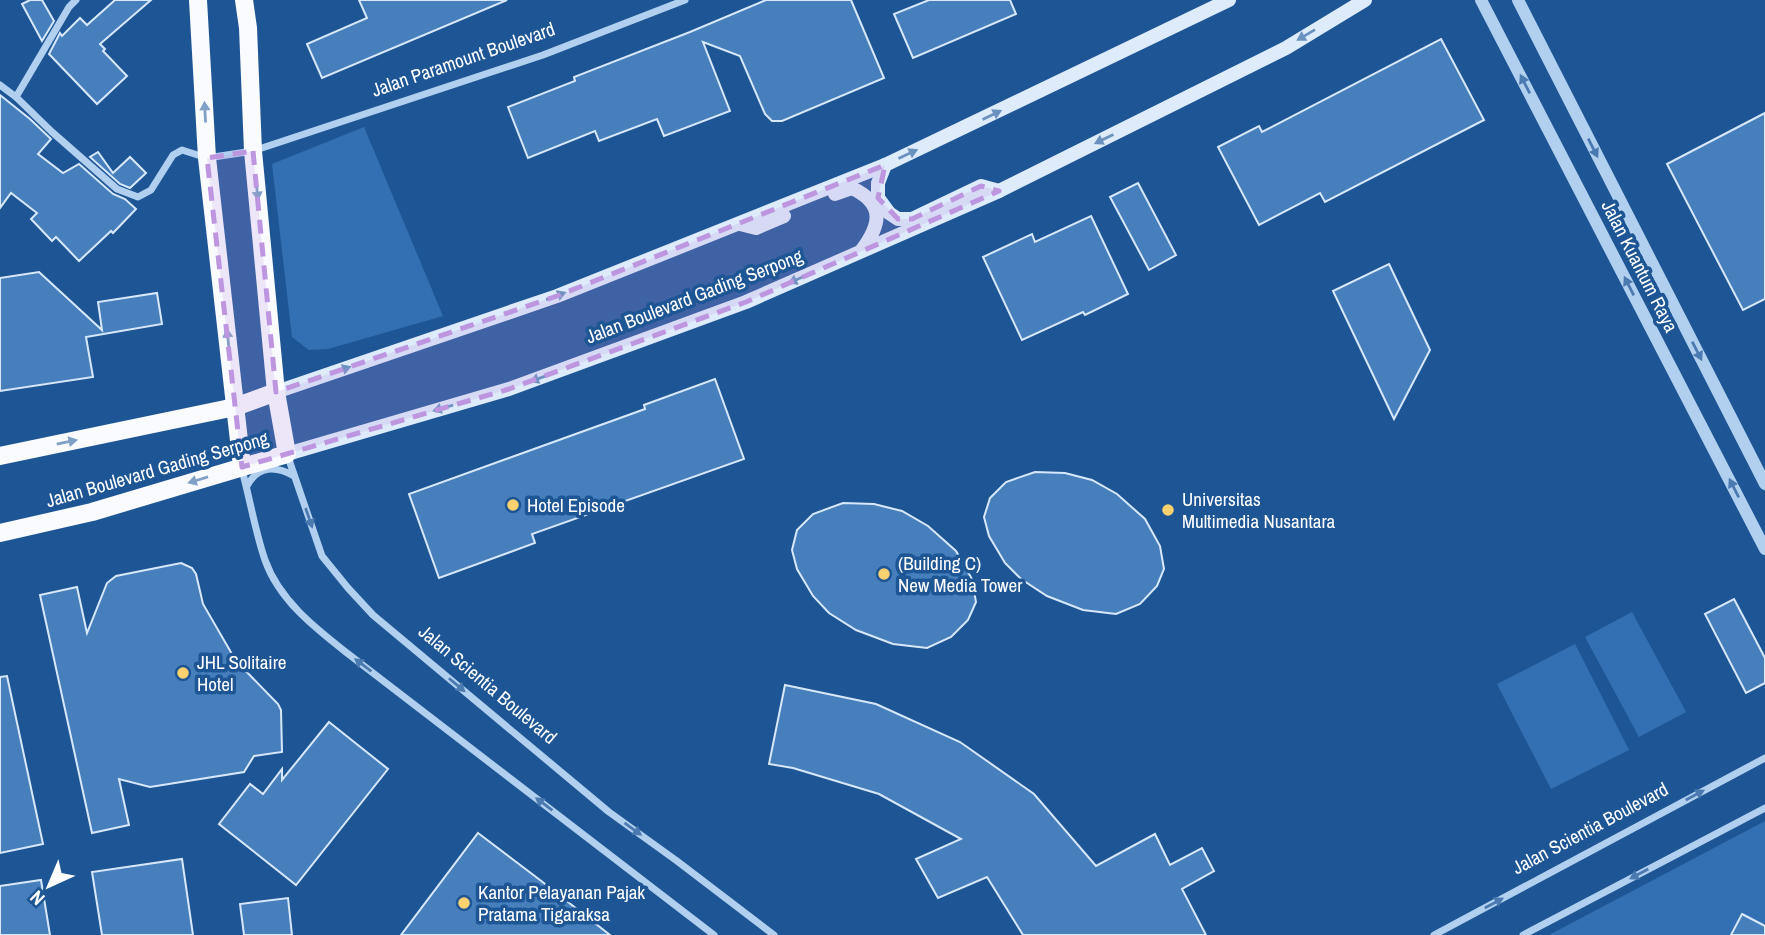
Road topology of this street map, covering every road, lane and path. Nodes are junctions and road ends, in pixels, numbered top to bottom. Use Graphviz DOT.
graph roads {
  1 [pos="76,0"];
  2 [pos="198,0"];
  3 [pos="244,0"];
  4 [pos="685,0"];
  5 [pos="1229,0"];
  6 [pos="1365,0"];
  7 [pos="1481,0"];
  8 [pos="1518,0"];
  9 [pos="0,85"];
  10 [pos="16,97"];
  11 [pos="253,150"];
  12 [pos="207,158"];
  13 [pos="885,165"];
  14 [pos="999,191"];
  15 [pos="740,224"];
  16 [pos="861,252"];
  17 [pos="276,392"];
  18 [pos="235,407"];
  19 [pos="287,454"];
  20 [pos="0,456"];
  21 [pos="242,467"];
  22 [pos="295,476"];
  23 [pos="1765,484"];
  24 [pos="247,486"];
  25 [pos="0,533"];
  26 [pos="1765,549"];
  27 [pos="1765,758"];
  28 [pos="1765,808"];
  29 [pos="714,935"];
  30 [pos="774,935"];
  31 [pos="1434,935"];
  32 [pos="1523,935"];
  1 -- 10 [label="street"];
  12 -- 2 [label="main road, one-way"];
  3 -- 11 [label="main road"];
  4 -- 11 [label="street, Jalan Paramount Boulevard"];
  13 -- 5 [label="main road, Jalan Boulevard Gading Serpong, one-way"];
  6 -- 14 [label="main road, Jalan Boulevard Gading Serpong, one-way"];
  26 -- 7 [label="street, Jalan Kuantum Raya, one-way"];
  8 -- 23 [label="street, Jalan Kuantum Raya, one-way"];
  9 -- 10 [label="street, Jalan Paramount Boulevard"];
  10 -- 12 [label="street, Jalan Paramount Boulevard"];
  11 -- 12 [label="street, Jalan Paramount Boulevard"];
  11 -- 17 [label="main road, one-way"];
  18 -- 12 [label="main road, one-way"];
  13 -- 14 [label="main road"];
  13 -- 15 [label="main road, Jalan Boulevard Gading Serpong"];
  14 -- 16 [label="main road, Jalan Boulevard Gading Serpong"];
  15 -- 16 [label="main road"];
  17 -- 15 [label="main road, Jalan Boulevard Gading Serpong, one-way"];
  16 -- 19 [label="main road, Jalan Boulevard Gading Serpong, one-way"];
  17 -- 18 [label="main road, Jalan Boulevard Gading Serpong"];
  17 -- 19 [label="main road, Jalan Scientia Boulevard"];
  20 -- 18 [label="main road, Jalan Boulevard Gading Serpong, one-way"];
  18 -- 21 [label="main road"];
  19 -- 21 [label="main road, Jalan Boulevard Gading Serpong"];
  19 -- 22 [label="street, Jalan Scientia Boulevard"];
  21 -- 24 [label="street"];
  21 -- 25 [label="main road, Jalan Boulevard Gading Serpong, one-way"];
  22 -- 24 [label="street"];
  22 -- 30 [label="street, Jalan Scientia Boulevard, one-way"];
  29 -- 24 [label="street, one-way"];
  31 -- 27 [label="street, Jalan Scientia Boulevard, one-way"];
  28 -- 32 [label="street, one-way"];
}
